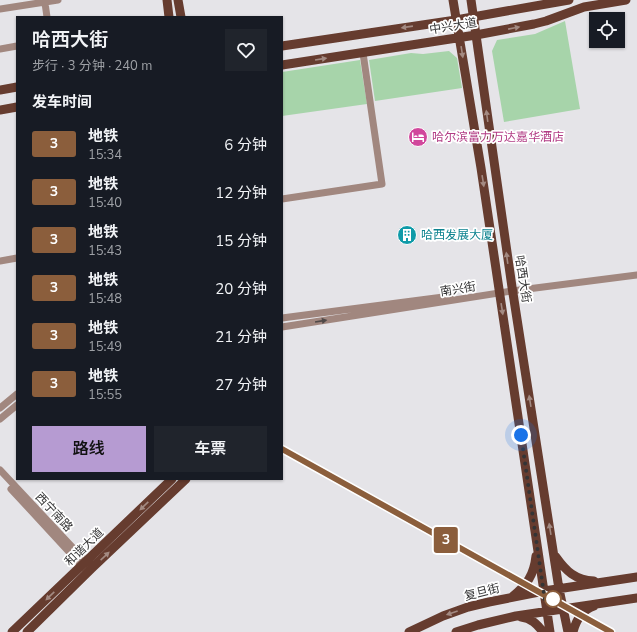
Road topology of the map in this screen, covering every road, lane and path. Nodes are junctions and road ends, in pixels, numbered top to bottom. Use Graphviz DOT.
graph roads {
  1 [pos="58,0"];
  2 [pos="167,0"];
  3 [pos="178,0"];
  4 [pos="453,0"];
  5 [pos="471,0"];
  6 [pos="568,0"];
  7 [pos="626,0"];
  8 [pos="45,3"];
  9 [pos="0,9"];
  10 [pos="47,16"];
  11 [pos="170,16"];
  12 [pos="181,16"];
  13 [pos="474,16"];
  14 [pos="456,20"];
  15 [pos="476,35"];
  16 [pos="459,37"];
  17 [pos="16,46"];
  18 [pos="283,46"];
  19 [pos="0,49"];
  20 [pos="363,53"];
  21 [pos="283,65"];
  22 [pos="16,87"];
  23 [pos="0,90"];
  24 [pos="16,107"];
  25 [pos="0,110"];
  26 [pos="283,200"];
  27 [pos="16,258"];
  28 [pos="0,261"];
  29 [pos="637,271"];
  30 [pos="637,275"];
  31 [pos="512,289"];
  32 [pos="499,291"];
  33 [pos="283,318"];
  34 [pos="283,327"];
  35 [pos="16,395"];
  36 [pos="16,406"];
  37 [pos="0,408"];
  38 [pos="0,419"];
  39 [pos="0,470"];
  40 [pos="0,477"];
  41 [pos="171,480"];
  42 [pos="185,480"];
  43 [pos="537,545"];
  44 [pos="555,556"];
  45 [pos="87,567"];
  46 [pos="637,577"];
  47 [pos="601,582"];
  48 [pos="560,589"];
  49 [pos="544,591"];
  50 [pos="511,597"];
  51 [pos="637,598"];
  52 [pos="599,604"];
  53 [pos="564,609"];
  54 [pos="546,611"];
  55 [pos="516,616"];
  56 [pos="12,632"];
  57 [pos="27,632"];
  58 [pos="408,632"];
  59 [pos="456,632"];
  60 [pos="543,632"];
  61 [pos="550,632"];
  62 [pos="568,632"];
  63 [pos="573,632"];
  1 -- 8 [label="street"];
  2 -- 11 [label="main road"];
  3 -- 12 [label="main road"];
  4 -- 14 [label="main road, 哈西大街"];
  5 -- 13 [label="main road, 哈西大街"];
  6 -- 13 [label="main road, 中兴大道"];
  15 -- 7 [label="main road, 中兴大道, one-way"];
  8 -- 9 [label="street"];
  8 -- 10 [label="street"];
  13 -- 14 [label="main road, 中兴大道"];
  13 -- 15 [label="main road, 哈西大街"];
  14 -- 16 [label="main road, 哈西大街"];
  14 -- 18 [label="main road, 中兴大道, one-way"];
  15 -- 16 [label="main road, 中兴大道"];
  31 -- 15 [label="main road, 哈西大街, one-way"];
  16 -- 20 [label="main road, 中兴大道"];
  16 -- 32 [label="main road, 哈西大街, one-way"];
  17 -- 19 [label="street"];
  21 -- 20 [label="main road, 中兴大道, one-way"];
  20 -- 26 [label="street"];
  22 -- 23 [label="main road"];
  24 -- 25 [label="main road"];
  27 -- 28 [label="street"];
  29 -- 31 [label="street, 南兴街"];
  30 -- 31 [label="street, 南兴街"];
  31 -- 32 [label="street, 南兴街"];
  44 -- 31 [label="main road, 哈西大街, one-way"];
  32 -- 33 [label="street, 南兴街"];
  34 -- 32 [label="street, 南兴街, one-way"];
  32 -- 43 [label="main road, 哈西大街, one-way"];
  35 -- 37 [label="street"];
  36 -- 38 [label="street"];
  39 -- 45 [label="street, 西宁南路"];
  40 -- 45 [label="street, 西宁南路"];
  41 -- 45 [label="main road, 和谐大道, one-way"];
  45 -- 42 [label="main road, 和谐大道, one-way"];
  43 -- 49 [label="main road, 哈西大街"];
  43 -- 50 [label="main road"];
  44 -- 47 [label="main road"];
  44 -- 48 [label="main road, 哈西大街"];
  45 -- 56 [label="main road, 和谐大道, one-way"];
  45 -- 57 [label="main road, 和谐大道"];
  46 -- 47 [label="main road, 复旦街"];
  47 -- 48 [label="main road, 复旦街"];
  48 -- 49 [label="main road, 复旦街"];
  48 -- 53 [label="main road, 哈西大街"];
  49 -- 50 [label="main road, 复旦街"];
  49 -- 54 [label="main road, 哈西大街"];
  50 -- 58 [label="main road, 复旦街, one-way"];
  51 -- 52 [label="main road"];
  52 -- 53 [label="main road"];
  52 -- 63 [label="main road"];
  53 -- 54 [label="main road"];
  53 -- 62 [label="main road, 哈西大街"];
  54 -- 55 [label="main road"];
  54 -- 61 [label="main road, 哈西大街"];
  55 -- 59 [label="main road"];
  55 -- 60 [label="main road"];
}
